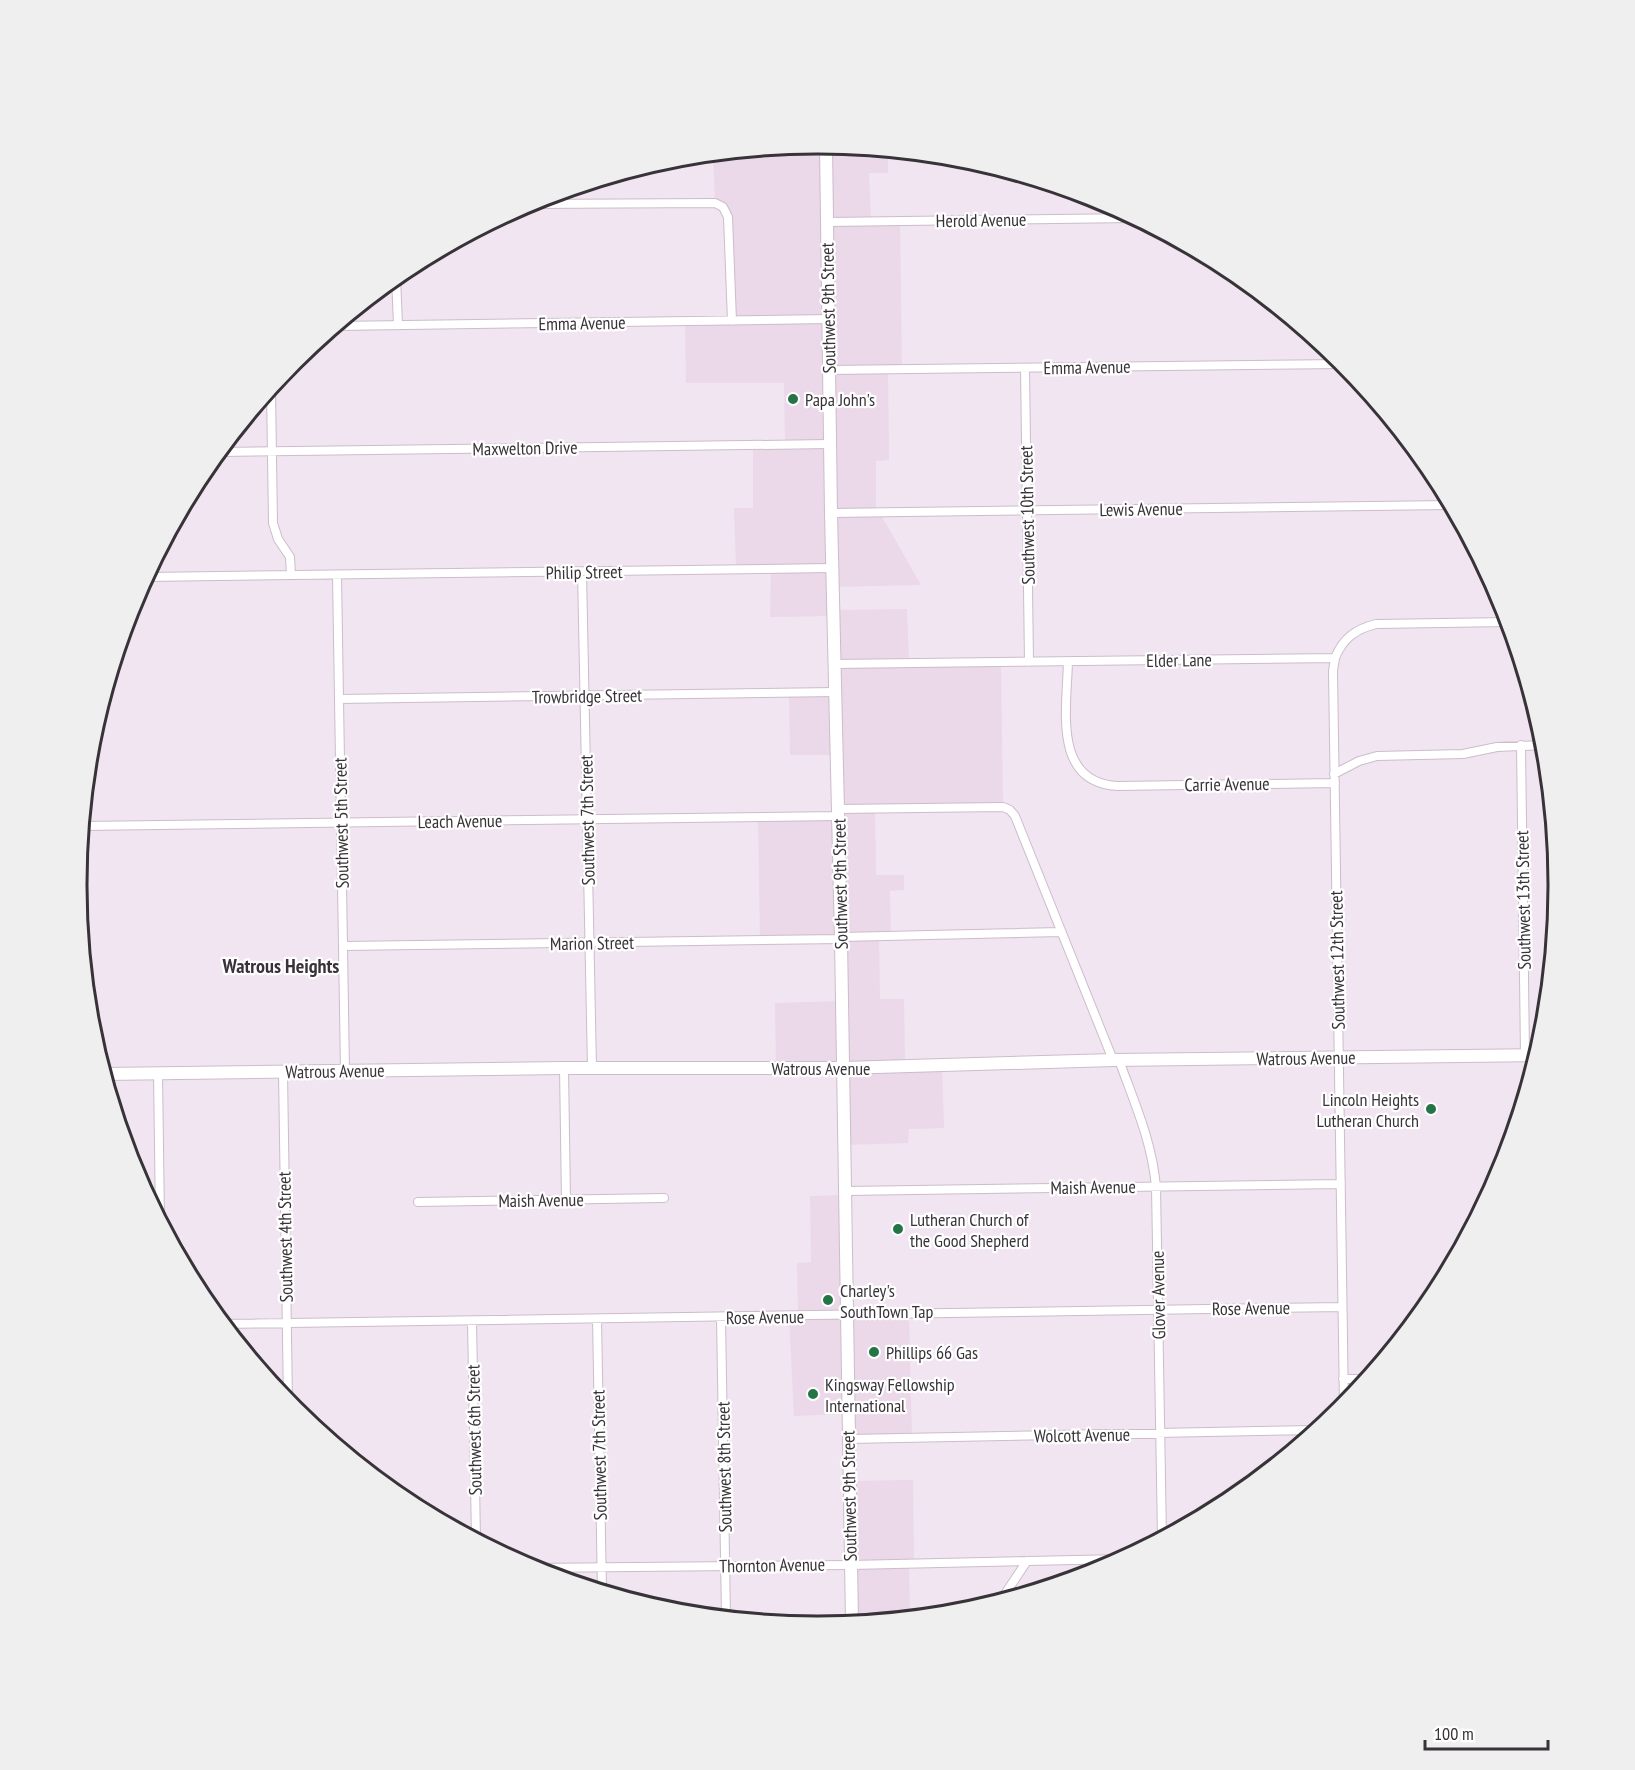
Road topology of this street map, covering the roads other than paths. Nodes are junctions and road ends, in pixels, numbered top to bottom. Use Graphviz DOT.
graph roads {
  1 [pos="826,154"];
  2 [pos="554,204"];
  3 [pos="1115,218"];
  4 [pos="828,222"];
  5 [pos="396,289"];
  6 [pos="829,319"];
  7 [pos="732,321"];
  8 [pos="398,325"];
  9 [pos="348,326"];
  10 [pos="1330,364"];
  11 [pos="1025,368"];
  12 [pos="829,370"];
  13 [pos="271,400"];
  14 [pos="830,444"];
  15 [pos="229,452"];
  16 [pos="272,452"];
  17 [pos="1441,505"];
  18 [pos="1027,511"];
  19 [pos="831,513"];
  20 [pos="832,568"];
  21 [pos="582,572"];
  22 [pos="291,575"];
  23 [pos="337,575"];
  24 [pos="155,577"];
  25 [pos="1498,622"];
  26 [pos="1335,658"];
  27 [pos="1068,661"];
  28 [pos="1029,662"];
  29 [pos="834,664"];
  30 [pos="835,692"];
  31 [pos="585,696"];
  32 [pos="339,699"];
  33 [pos="1535,745"];
  34 [pos="1521,746"];
  35 [pos="1335,779"];
  36 [pos="1003,807"];
  37 [pos="838,812"];
  38 [pos="587,819"];
  39 [pos="341,822"];
  40 [pos="90,826"];
  41 [pos="1062,932"];
  42 [pos="841,938"];
  43 [pos="589,943"];
  44 [pos="343,946"];
  45 [pos="1531,1042"];
  46 [pos="1528,1055"];
  47 [pos="1339,1057"];
  48 [pos="1116,1060"];
  49 [pos="564,1068"];
  50 [pos="592,1068"];
  51 [pos="843,1068"];
  52 [pos="283,1071"];
  53 [pos="345,1071"];
  54 [pos="158,1073"];
  55 [pos="112,1074"];
  56 [pos="1341,1184"];
  57 [pos="1156,1186"];
  58 [pos="845,1191"];
  59 [pos="664,1198"];
  60 [pos="566,1200"];
  61 [pos="418,1202"];
  62 [pos="160,1203"];
  63 [pos="1342,1307"];
  64 [pos="1158,1310"];
  65 [pos="847,1316"];
  66 [pos="721,1317"];
  67 [pos="597,1319"];
  68 [pos="472,1321"];
  69 [pos="286,1323"];
  70 [pos="234,1324"];
  71 [pos="1343,1379"];
  72 [pos="1356,1379"];
  73 [pos="288,1388"];
  74 [pos="1343,1392"];
  75 [pos="1303,1430"];
  76 [pos="1160,1433"];
  77 [pos="849,1439"];
  78 [pos="1162,1529"];
  79 [pos="476,1530"];
  80 [pos="1098,1560"];
  81 [pos="1027,1561"];
  82 [pos="850,1564"];
  83 [pos="725,1566"];
  84 [pos="601,1567"];
  85 [pos="558,1568"];
  86 [pos="602,1583"];
  87 [pos="1007,1591"];
  88 [pos="726,1609"];
  89 [pos="852,1615"];
  1 -- 4 [label="main road, Southwest 9th Street"];
  2 -- 7 [label="street"];
  3 -- 4 [label="street, Herold Avenue"];
  4 -- 6 [label="main road, Southwest 9th Street"];
  5 -- 8 [label="street"];
  6 -- 7 [label="street, Emma Avenue"];
  6 -- 12 [label="main road, Southwest 9th Street"];
  7 -- 8 [label="street, Emma Avenue"];
  8 -- 9 [label="street, Emma Avenue"];
  10 -- 11 [label="street, Emma Avenue"];
  11 -- 12 [label="street, Emma Avenue"];
  11 -- 18 [label="street, Southwest 10th Street"];
  12 -- 14 [label="main road, Southwest 9th Street"];
  13 -- 16 [label="street"];
  14 -- 16 [label="street, Maxwelton Drive"];
  14 -- 19 [label="main road, Southwest 9th Street"];
  15 -- 16 [label="street, Maxwelton Drive"];
  16 -- 22 [label="street"];
  17 -- 18 [label="street, Lewis Avenue"];
  18 -- 19 [label="street, Lewis Avenue"];
  18 -- 28 [label="street, Southwest 10th Street"];
  19 -- 20 [label="main road, Southwest 9th Street"];
  20 -- 21 [label="street, Philip Street"];
  20 -- 29 [label="main road, Southwest 9th Street"];
  21 -- 23 [label="street, Philip Street"];
  21 -- 31 [label="street, Southwest 7th Street"];
  22 -- 23 [label="street, Philip Street"];
  22 -- 24 [label="street"];
  23 -- 32 [label="street, Southwest 5th Street"];
  25 -- 26 [label="street"];
  26 -- 27 [label="street, Elder Lane"];
  26 -- 35 [label="street, Southwest 12th Street"];
  27 -- 28 [label="street, Elder Lane"];
  27 -- 35 [label="street, Carrie Avenue"];
  28 -- 29 [label="street, Elder Lane"];
  29 -- 30 [label="main road, Southwest 9th Street"];
  30 -- 31 [label="street, Trowbridge Street"];
  30 -- 37 [label="main road, Southwest 9th Street"];
  31 -- 32 [label="street, Trowbridge Street"];
  31 -- 38 [label="street, Southwest 7th Street"];
  32 -- 39 [label="street, Southwest 5th Street"];
  33 -- 34 [label="street, Carrie Avenue"];
  34 -- 35 [label="street, Carrie Avenue"];
  34 -- 45 [label="street, Southwest 13th Street"];
  35 -- 47 [label="street, Southwest 12th Street"];
  36 -- 37 [label="street, Leach Avenue"];
  36 -- 41 [label="street, Glover Avenue"];
  37 -- 38 [label="street, Leach Avenue"];
  37 -- 42 [label="main road, Southwest 9th Street"];
  38 -- 39 [label="street, Leach Avenue"];
  38 -- 43 [label="street, Southwest 7th Street"];
  39 -- 40 [label="street, Leach Avenue"];
  39 -- 44 [label="street, Southwest 5th Street"];
  41 -- 42 [label="street, Marion Street"];
  41 -- 48 [label="street, Glover Avenue"];
  42 -- 43 [label="street, Marion Street"];
  42 -- 51 [label="main road, Southwest 9th Street"];
  43 -- 44 [label="street, Marion Street"];
  43 -- 50 [label="street, Southwest 7th Street"];
  44 -- 53 [label="street, Southwest 5th Street"];
  46 -- 47 [label="main road, Watrous Avenue"];
  47 -- 48 [label="main road, Watrous Avenue"];
  47 -- 56 [label="street, Southwest 12th Street"];
  48 -- 51 [label="main road, Watrous Avenue"];
  48 -- 57 [label="street, Glover Avenue"];
  49 -- 50 [label="main road, Watrous Avenue"];
  49 -- 53 [label="main road, Watrous Avenue"];
  49 -- 60 [label="street"];
  50 -- 51 [label="main road, Watrous Avenue"];
  51 -- 58 [label="main road, Southwest 9th Street"];
  52 -- 53 [label="main road, Watrous Avenue"];
  52 -- 54 [label="main road, Watrous Avenue"];
  52 -- 69 [label="street, Southwest 4th Street"];
  54 -- 55 [label="main road, Watrous Avenue"];
  54 -- 62 [label="street"];
  56 -- 57 [label="street, Maish Avenue"];
  56 -- 63 [label="street, Southwest 12th Street"];
  57 -- 58 [label="street, Maish Avenue"];
  57 -- 64 [label="street, Glover Avenue"];
  58 -- 65 [label="main road, Southwest 9th Street"];
  59 -- 60 [label="street, Maish Avenue"];
  60 -- 61 [label="street, Maish Avenue"];
  63 -- 64 [label="street, Rose Avenue"];
  63 -- 71 [label="street, Southwest 12th Street"];
  64 -- 65 [label="street, Rose Avenue"];
  64 -- 76 [label="street, Glover Avenue"];
  65 -- 66 [label="street, Rose Avenue"];
  65 -- 77 [label="main road, Southwest 9th Street"];
  66 -- 67 [label="street, Rose Avenue"];
  66 -- 83 [label="street, Southwest 8th Street"];
  67 -- 68 [label="street, Rose Avenue"];
  67 -- 84 [label="street, Southwest 7th Street"];
  68 -- 69 [label="street, Rose Avenue"];
  68 -- 79 [label="street, Southwest 6th Street"];
  69 -- 70 [label="street, Rose Avenue"];
  69 -- 73 [label="street, Southwest 4th Street"];
  71 -- 72 [label="street"];
  71 -- 74 [label="street, Southwest 12th Street"];
  75 -- 76 [label="street, Wolcott Avenue"];
  76 -- 77 [label="street, Wolcott Avenue"];
  76 -- 78 [label="street, Glover Avenue"];
  77 -- 82 [label="main road, Southwest 9th Street"];
  80 -- 81 [label="street, Thornton Avenue"];
  81 -- 82 [label="street, Thornton Avenue"];
  81 -- 87 [label="street"];
  82 -- 83 [label="street, Thornton Avenue"];
  82 -- 89 [label="main road, Southwest 9th Street"];
  83 -- 84 [label="street, Thornton Avenue"];
  83 -- 88 [label="street, Southwest 8th Street"];
  84 -- 85 [label="street, Thornton Avenue"];
  84 -- 86 [label="street, Southwest 7th Street"];
}
